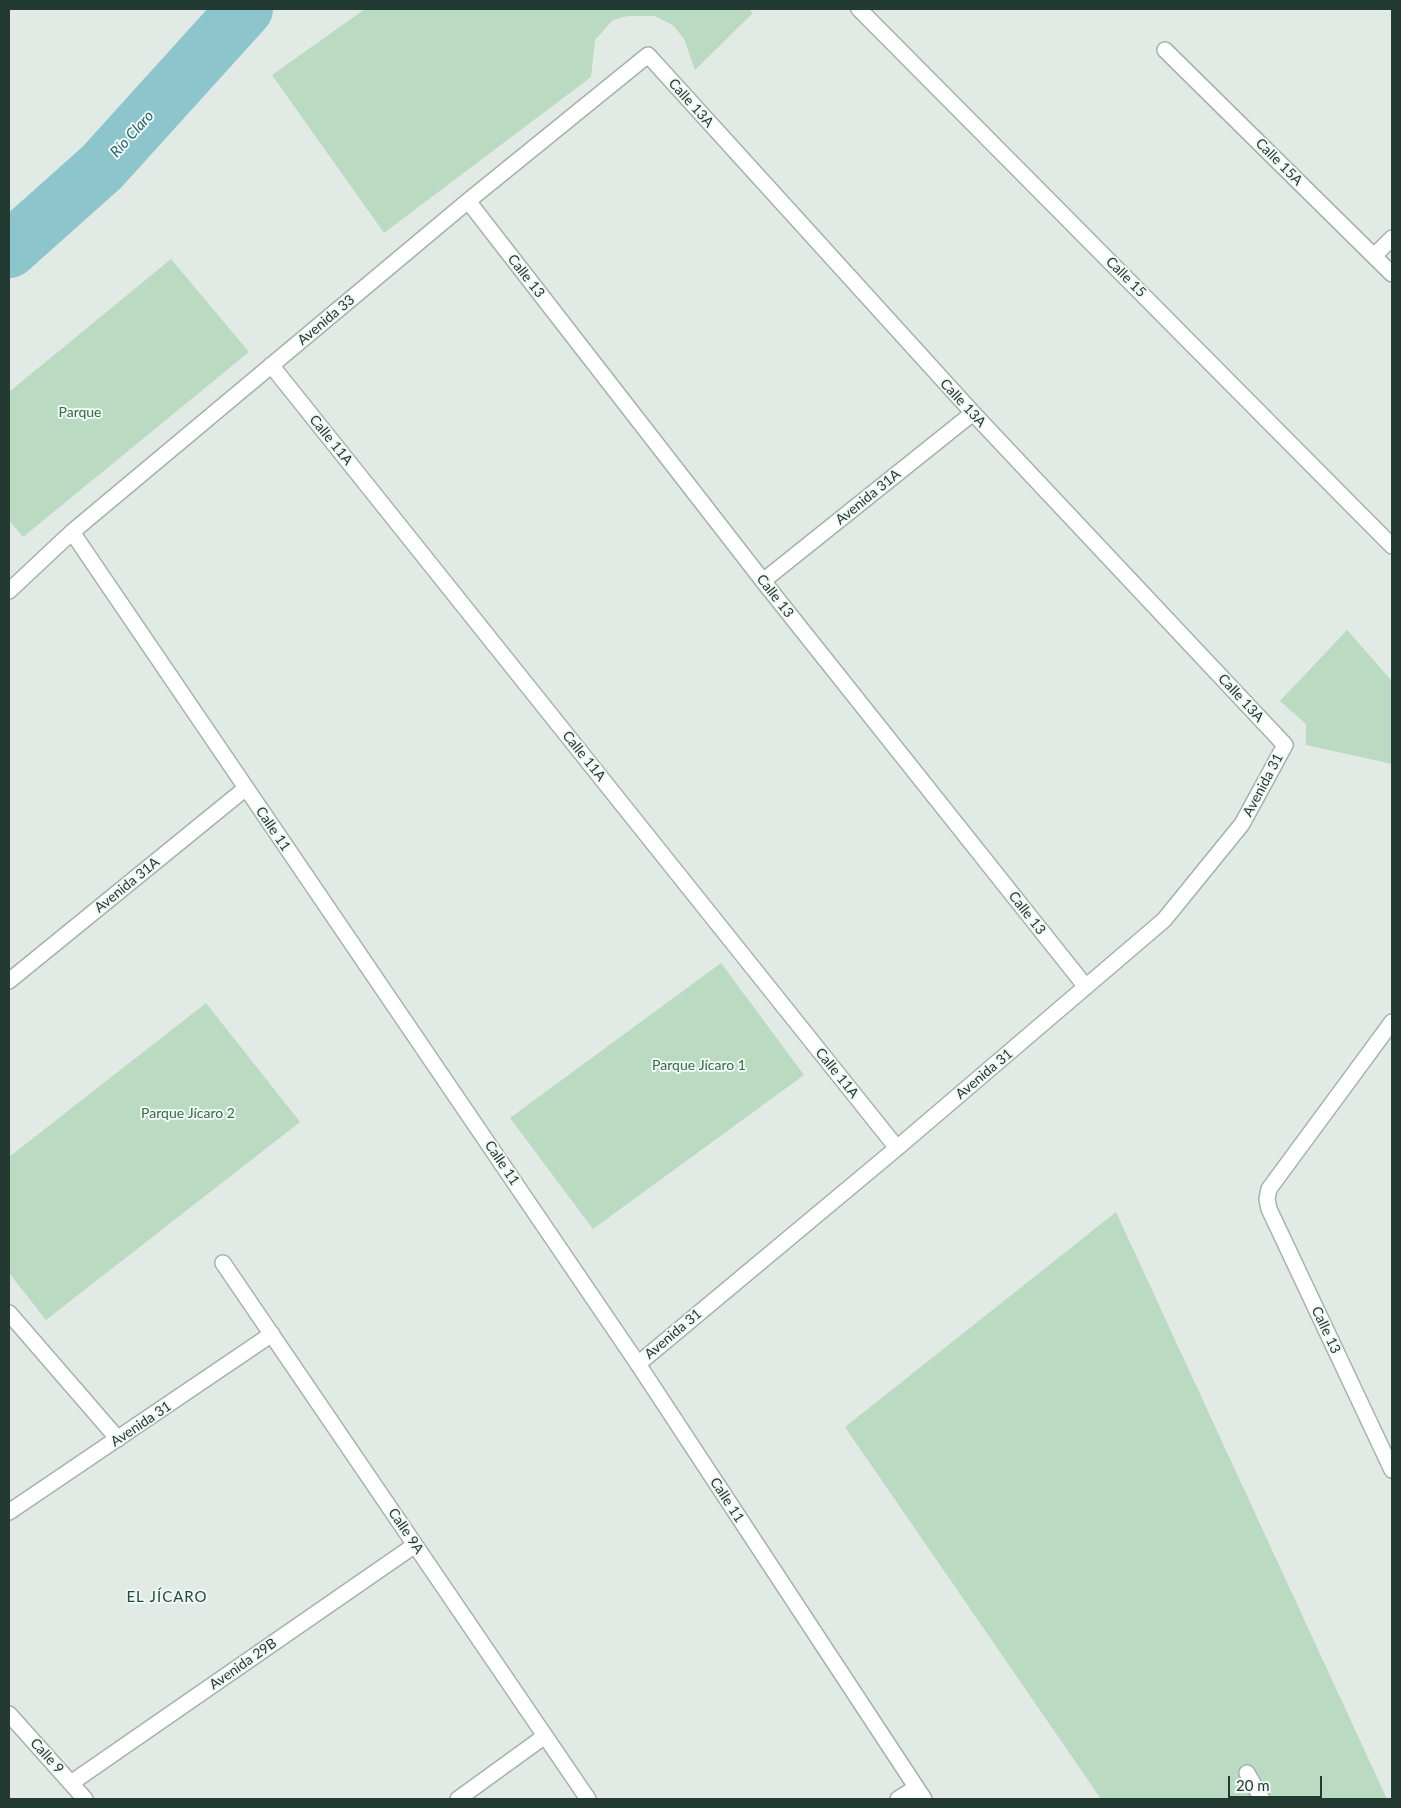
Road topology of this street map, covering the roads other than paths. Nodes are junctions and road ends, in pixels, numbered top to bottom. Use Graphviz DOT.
graph roads {
  1 [pos="859,9"];
  2 [pos="1165,50"];
  3 [pos="648,55"];
  4 [pos="468,201"];
  5 [pos="1392,238"];
  6 [pos="1374,256"];
  7 [pos="1392,274"];
  8 [pos="272,365"];
  9 [pos="973,413"];
  10 [pos="72,532"];
  11 [pos="1392,546"];
  12 [pos="763,581"];
  13 [pos="9,590"];
  14 [pos="1285,744"];
  15 [pos="246,788"];
  16 [pos="9,981"];
  17 [pos="1086,987"];
  18 [pos="1392,1022"];
  19 [pos="897,1148"];
  20 [pos="224,1263"];
  21 [pos="9,1313"];
  22 [pos="272,1334"];
  23 [pos="638,1364"];
  24 [pos="118,1439"];
  25 [pos="1389,1451"];
  26 [pos="1392,1470"];
  27 [pos="9,1512"];
  28 [pos="415,1545"];
  29 [pos="9,1714"];
  30 [pos="545,1736"];
  31 [pos="1246,1773"];
  32 [pos="71,1783"];
  33 [pos="920,1793"];
  34 [pos="85,1799"];
  35 [pos="458,1799"];
  36 [pos="588,1799"];
  37 [pos="898,1799"];
  38 [pos="1262,1799"];
  1 -- 11 [label="street, Calle 15"];
  2 -- 6 [label="street, Calle 15A"];
  3 -- 4 [label="street, Avenida 33"];
  3 -- 9 [label="street, Calle 13A"];
  4 -- 8 [label="street, Avenida 33"];
  4 -- 12 [label="street, Calle 13"];
  5 -- 6 [label="street"];
  6 -- 7 [label="street, Calle 15A"];
  8 -- 10 [label="street, Avenida 33"];
  8 -- 19 [label="street, Calle 11A"];
  9 -- 12 [label="street, Avenida 31A"];
  9 -- 14 [label="street, Calle 13A"];
  10 -- 13 [label="street, Avenida 33"];
  10 -- 15 [label="street, Calle 11"];
  12 -- 17 [label="street, Calle 13"];
  14 -- 17 [label="street, Avenida 31"];
  15 -- 16 [label="street, Avenida 31A"];
  15 -- 23 [label="street, Calle 11"];
  17 -- 19 [label="street, Avenida 31"];
  18 -- 25 [label="street, Calle 13"];
  19 -- 23 [label="street, Avenida 31"];
  20 -- 22 [label="street, Calle 9A"];
  21 -- 24 [label="street"];
  22 -- 24 [label="street, Avenida 31"];
  22 -- 28 [label="street, Calle 9A"];
  23 -- 33 [label="street, Calle 11"];
  24 -- 27 [label="street, Avenida 31"];
  25 -- 26 [label="street, Calle 13"];
  28 -- 30 [label="street, Calle 9A"];
  28 -- 32 [label="street, Avenida 29B"];
  29 -- 32 [label="street, Calle 9"];
  30 -- 35 [label="street"];
  30 -- 36 [label="street, Calle 9A"];
  31 -- 38 [label="street"];
  32 -- 34 [label="street, Calle 9"];
  33 -- 37 [label="street"];
}
